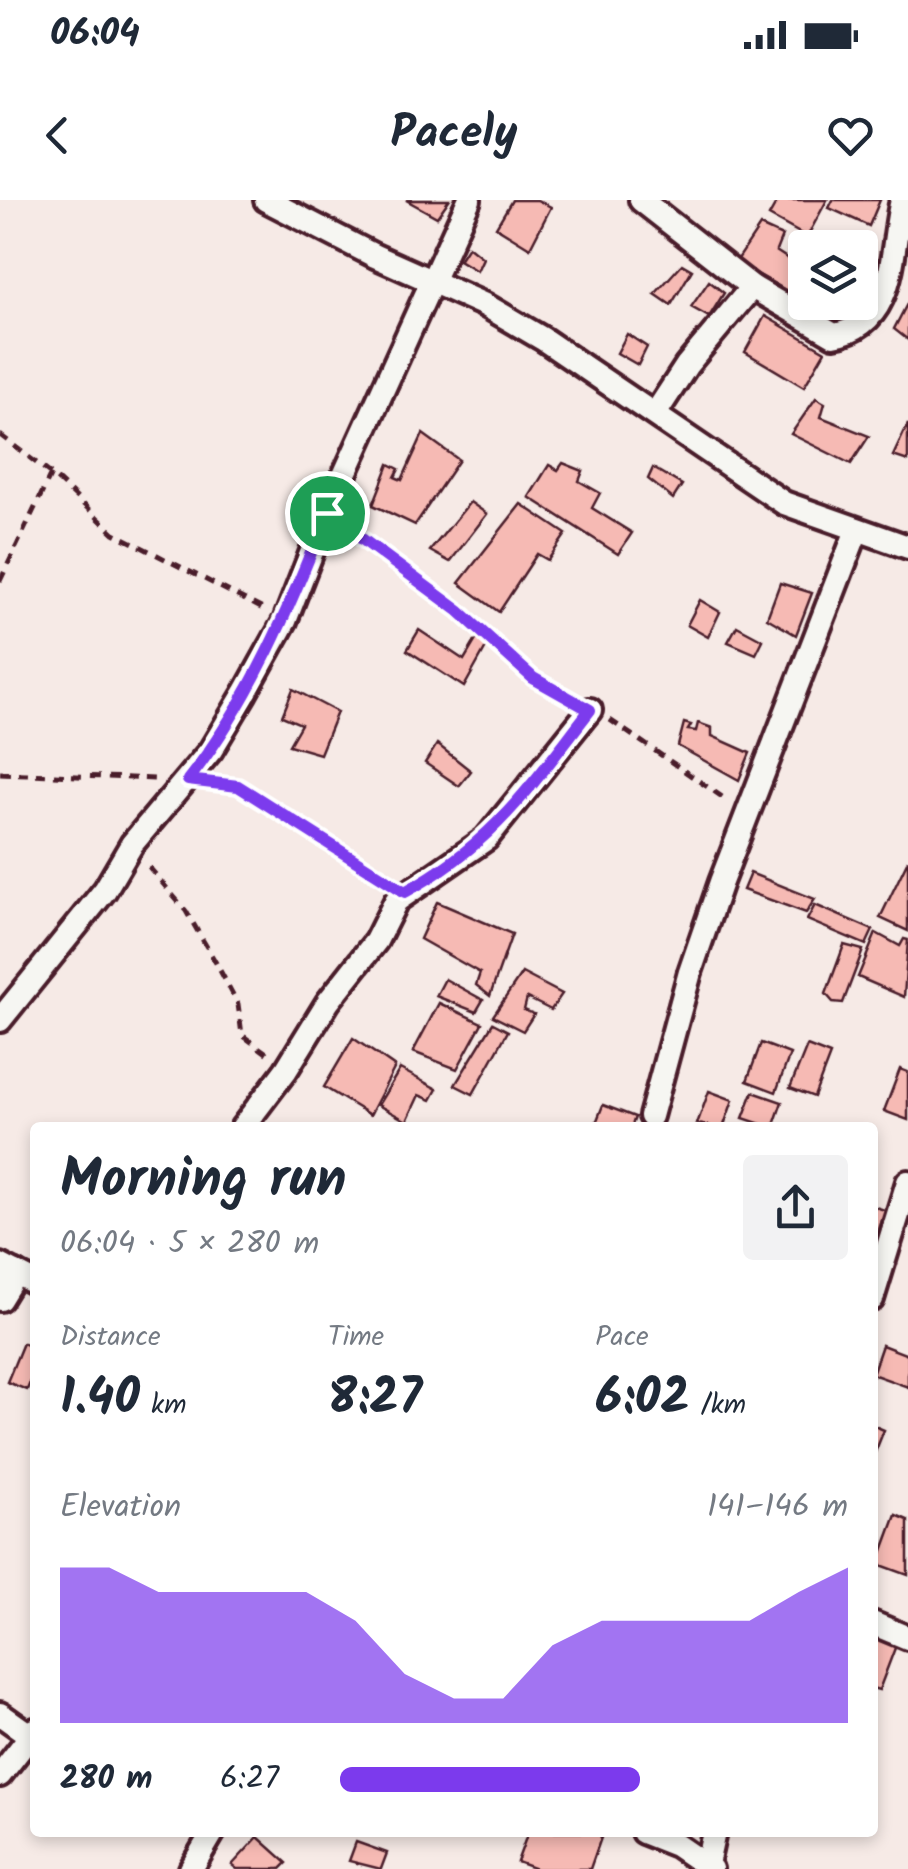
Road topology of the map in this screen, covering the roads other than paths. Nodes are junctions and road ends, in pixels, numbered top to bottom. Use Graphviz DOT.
graph roads {
  1 [pos="266,200"];
  2 [pos="469,200"];
  3 [pos="642,200"];
  4 [pos="902,200"];
  5 [pos="900,259"];
  6 [pos="435,281"];
  7 [pos="752,287"];
  8 [pos="655,414"];
  9 [pos="857,530"];
  10 [pos="908,547"];
  11 [pos="590,710"];
  12 [pos="0,1020"];
  13 [pos="651,1116"];
  14 [pos="247,1122"];
  15 [pos="908,1182"];
  16 [pos="17,1274"];
  17 [pos="878,1279"];
  18 [pos="0,1300"];
  19 [pos="878,1626"];
  20 [pos="908,1638"];
  21 [pos="0,1714"];
  22 [pos="30,1731"];
  23 [pos="30,1737"];
  24 [pos="0,1775"];
  25 [pos="209,1837"];
  26 [pos="713,1837"];
  27 [pos="675,1838"];
  28 [pos="708,1868"];
  29 [pos="191,1869"];
  1 -- 6 [label="street"];
  2 -- 6 [label="street"];
  3 -- 7 [label="street"];
  4 -- 5 [label="street"];
  5 -- 7 [label="street"];
  6 -- 8 [label="street"];
  6 -- 12 [label="street"];
  7 -- 8 [label="street"];
  8 -- 9 [label="street"];
  9 -- 10 [label="street"];
  9 -- 13 [label="street"];
  11 -- 14 [label="street"];
  15 -- 17 [label="street"];
  16 -- 18 [label="street"];
  19 -- 20 [label="street"];
  21 -- 22 [label="street"];
  23 -- 24 [label="street"];
  25 -- 29 [label="street"];
  26 -- 28 [label="street"];
  27 -- 28 [label="street"];
}
